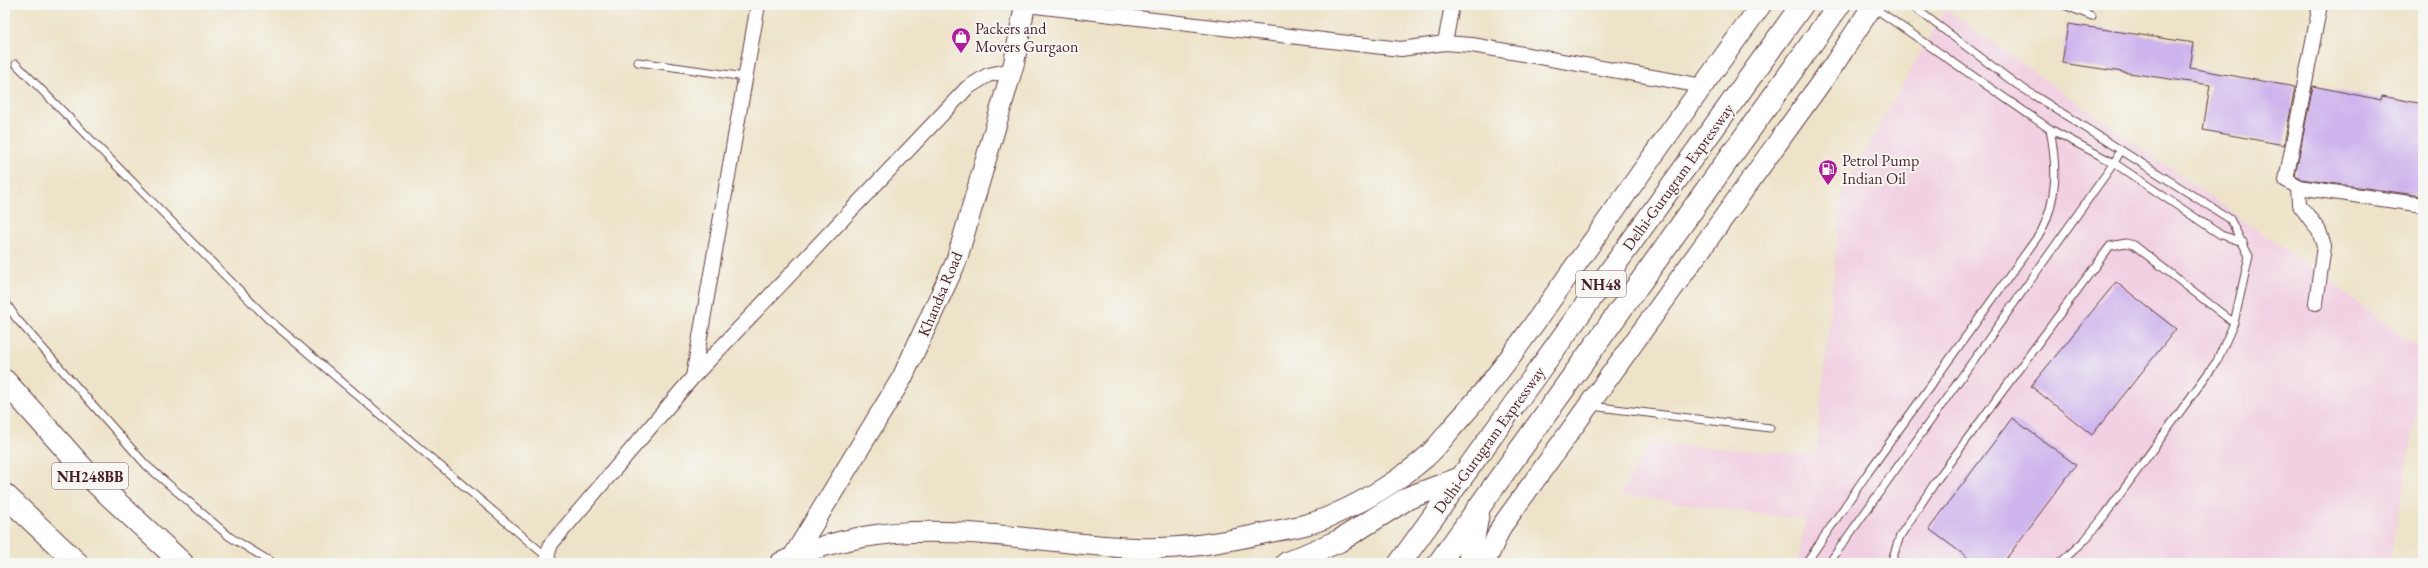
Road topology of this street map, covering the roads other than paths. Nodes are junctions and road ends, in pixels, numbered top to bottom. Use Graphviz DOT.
graph roads {
  1 [pos="758,5"];
  2 [pos="1026,5"];
  3 [pos="1452,5"];
  4 [pos="1760,5"];
  5 [pos="1802,5"];
  6 [pos="1839,5"];
  7 [pos="1911,5"];
  8 [pos="2064,5"];
  9 [pos="2320,5"];
  10 [pos="1872,6"];
  11 [pos="1126,11"];
  12 [pos="2092,16"];
  13 [pos="1445,43"];
  14 [pos="638,62"];
  15 [pos="16,64"];
  16 [pos="1012,70"];
  17 [pos="745,77"];
  18 [pos="1703,86"];
  19 [pos="2050,129"];
  20 [pos="2121,150"];
  21 [pos="2114,163"];
  22 [pos="2298,187"];
  23 [pos="2423,205"];
  24 [pos="2243,242"];
  25 [pos="5,302"];
  26 [pos="2316,303"];
  27 [pos="2234,323"];
  28 [pos="693,377"];
  29 [pos="5,381"];
  30 [pos="1590,405"];
  31 [pos="1770,428"];
  32 [pos="1461,478"];
  33 [pos="5,495"];
  34 [pos="1480,506"];
  35 [pos="787,560"];
  36 [pos="546,561"];
  37 [pos="77,563"];
  38 [pos="182,563"];
  39 [pos="273,563"];
  40 [pos="1287,563"];
  41 [pos="1400,563"];
  42 [pos="1439,563"];
  43 [pos="1469,563"];
  44 [pos="1485,563"];
  45 [pos="1806,563"];
  46 [pos="1829,563"];
  47 [pos="1891,563"];
  48 [pos="2060,563"];
  1 -- 17 [label="street"];
  2 -- 11 [label="street"];
  2 -- 16 [label="main road, Khandsa Road"];
  3 -- 13 [label="street"];
  4 -- 18 [label="main road"];
  5 -- 32 [label="highway, Delhi-Gurugram Expressway / NH48"];
  6 -- 34 [label="highway, Delhi-Gurugram Expressway / NH48"];
  7 -- 20 [label="lane"];
  8 -- 12 [label="lane"];
  9 -- 22 [label="street"];
  10 -- 19 [label="lane"];
  10 -- 30 [label="main road"];
  11 -- 13 [label="street"];
  13 -- 18 [label="street"];
  14 -- 17 [label="lane"];
  15 -- 36 [label="lane"];
  16 -- 28 [label="street"];
  16 -- 35 [label="main road, Khandsa Road"];
  17 -- 28 [label="street"];
  18 -- 35 [label="main road"];
  19 -- 21 [label="lane"];
  19 -- 45 [label="lane"];
  20 -- 21 [label="lane"];
  20 -- 24 [label="lane"];
  21 -- 24 [label="lane"];
  21 -- 46 [label="lane"];
  22 -- 23 [label="street"];
  22 -- 26 [label="street"];
  24 -- 27 [label="lane"];
  25 -- 39 [label="lane"];
  27 -- 47 [label="lane"];
  27 -- 48 [label="lane"];
  28 -- 36 [label="street"];
  29 -- 38 [label="highway, NH248BB"];
  30 -- 31 [label="lane"];
  30 -- 44 [label="main road"];
  32 -- 40 [label="highway"];
  32 -- 41 [label="highway, Delhi-Gurugram Expressway / NH48"];
  33 -- 37 [label="highway"];
  34 -- 42 [label="highway, Delhi-Gurugram Expressway / NH48"];
  34 -- 43 [label="highway"];
}
